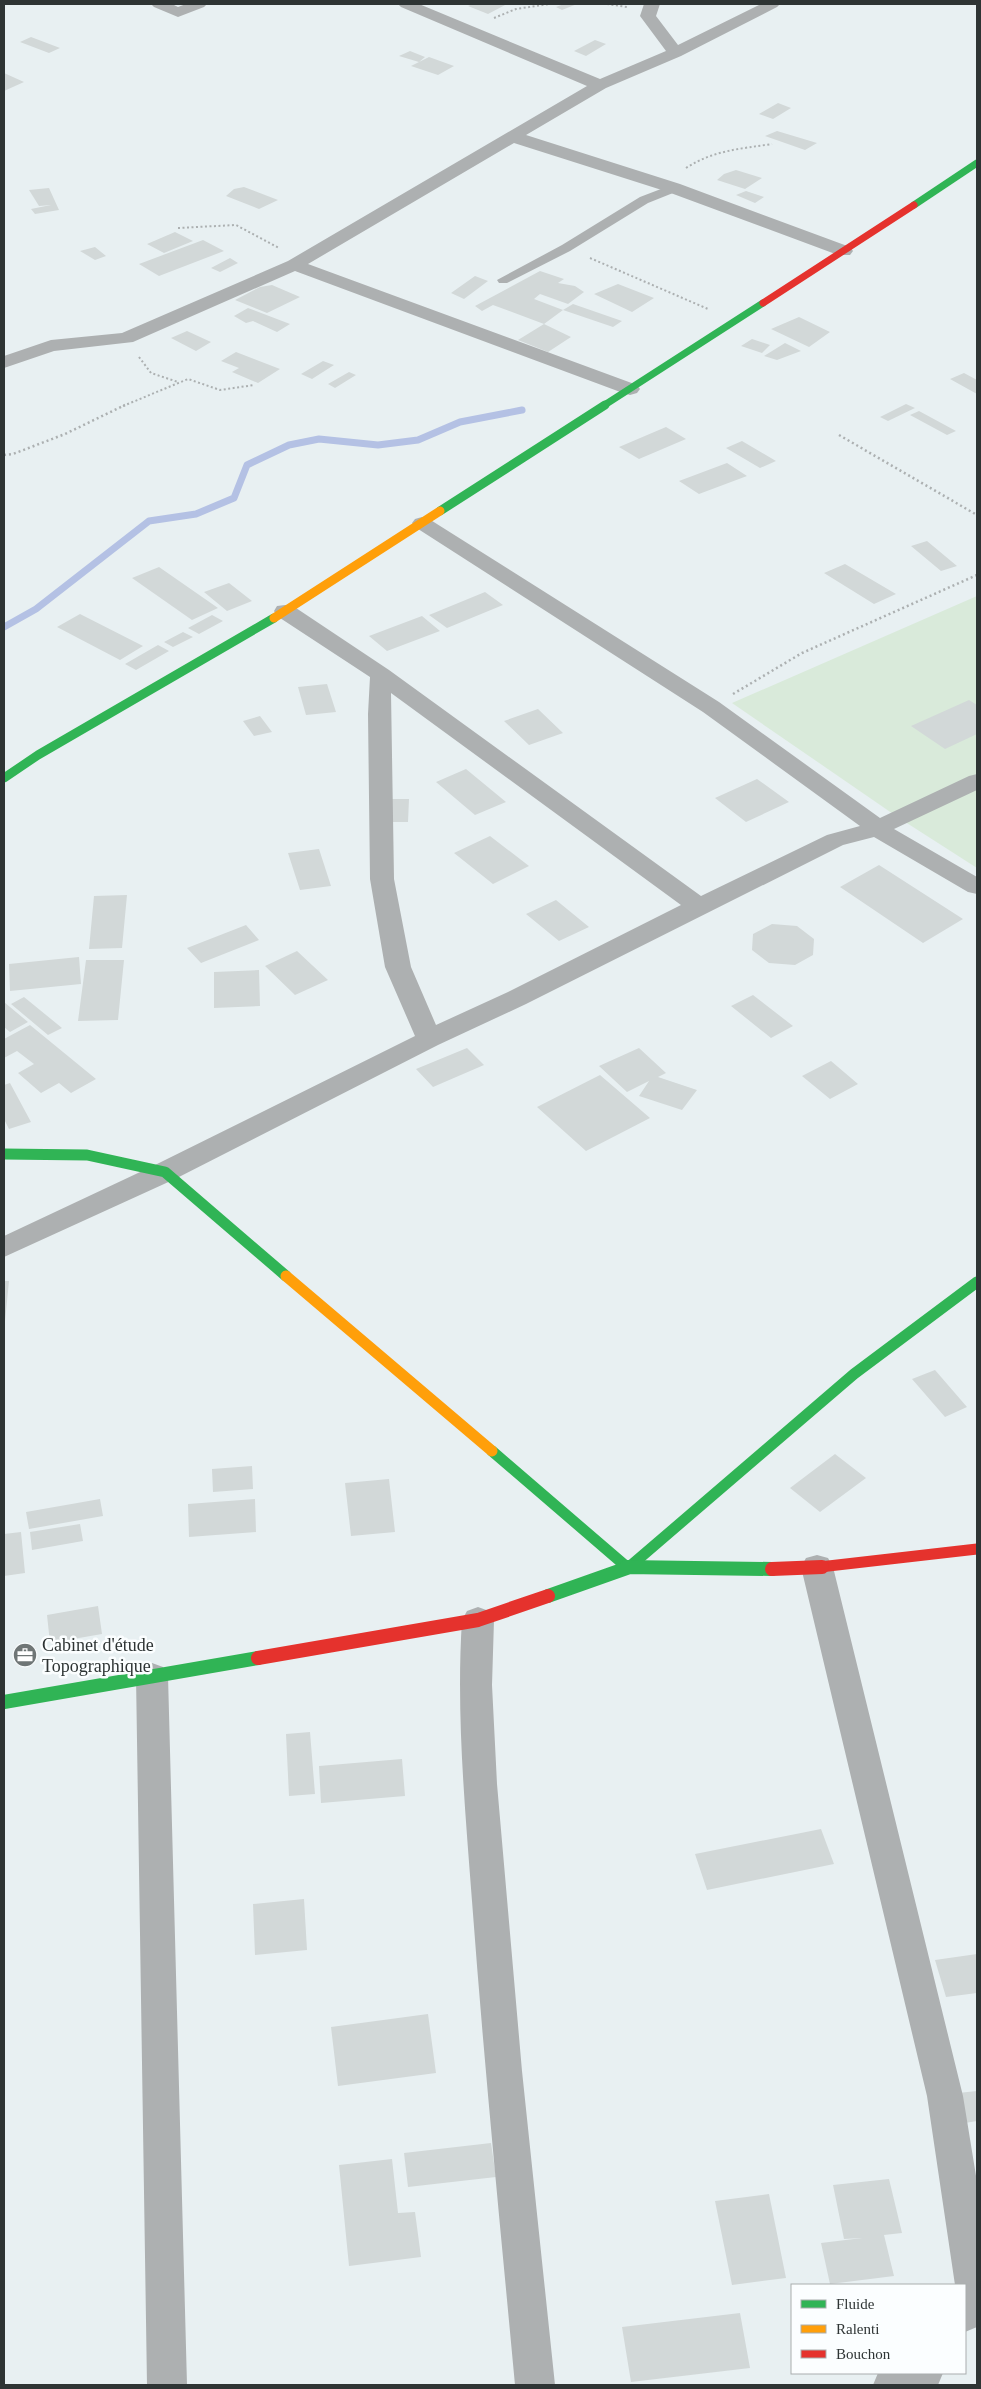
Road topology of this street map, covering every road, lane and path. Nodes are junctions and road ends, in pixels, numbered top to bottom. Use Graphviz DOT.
graph roads {
  1 [pos="159,4"];
  2 [pos="199,4"];
  3 [pos="406,4"];
  4 [pos="549,4"];
  5 [pos="652,4"];
  6 [pos="772,4"];
  7 [pos="469,30"];
  8 [pos="675,53"];
  9 [pos="600,85"];
  10 [pos="511,136"];
  11 [pos="772,144"];
  12 [pos="977,163"];
  13 [pos="674,188"];
  14 [pos="178,228"];
  15 [pos="566,248"];
  16 [pos="844,251"];
  17 [pos="298,263"];
  18 [pos="503,280"];
  19 [pos="736,321"];
  20 [pos="126,338"];
  21 [pos="4,362"];
  22 [pos="179,382"];
  23 [pos="254,386"];
  24 [pos="630,389"];
  25 [pos="839,435"];
  26 [pos="4,454"];
  27 [pos="977,514"];
  28 [pos="422,523"];
  29 [pos="977,574"];
  30 [pos="285,611"];
  31 [pos="381,675"];
  32 [pos="711,707"];
  33 [pos="4,778"];
  34 [pos="977,781"];
  35 [pos="878,828"];
  36 [pos="977,886"];
  37 [pos="700,907"];
  38 [pos="429,1039"];
  39 [pos="4,1154"];
  40 [pos="165,1172"];
  41 [pos="4,1247"];
  42 [pos="977,1282"];
  43 [pos="977,1549"];
  44 [pos="817,1567"];
  45 [pos="628,1568"];
  46 [pos="478,1620"];
  47 [pos="152,1676"];
  48 [pos="4,1702"];
  49 [pos="966,2311"];
  50 [pos="920,2374"];
  51 [pos="167,2385"];
  52 [pos="535,2385"];
  53 [pos="893,2385"];
  1 -- 2 [label="street"];
  3 -- 7 [label="street"];
  4 -- 7 [label="path"];
  5 -- 8 [label="street"];
  6 -- 8 [label="street"];
  7 -- 9 [label="street"];
  8 -- 9 [label="street"];
  9 -- 10 [label="street"];
  10 -- 13 [label="street"];
  10 -- 17 [label="street"];
  11 -- 13 [label="path"];
  12 -- 16 [label="street"];
  13 -- 15 [label="lane"];
  13 -- 16 [label="street"];
  14 -- 17 [label="path"];
  15 -- 18 [label="lane"];
  15 -- 19 [label="path"];
  16 -- 19 [label="street"];
  17 -- 20 [label="street"];
  17 -- 24 [label="street"];
  19 -- 24 [label="street"];
  20 -- 21 [label="street"];
  20 -- 22 [label="path"];
  22 -- 23 [label="path"];
  22 -- 26 [label="path"];
  24 -- 28 [label="street"];
  25 -- 27 [label="path"];
  28 -- 30 [label="street"];
  28 -- 32 [label="street"];
  29 -- 32 [label="path"];
  30 -- 31 [label="street"];
  30 -- 33 [label="street"];
  31 -- 37 [label="street"];
  31 -- 38 [label="street"];
  32 -- 35 [label="street"];
  34 -- 35 [label="street"];
  35 -- 36 [label="street"];
  35 -- 37 [label="street"];
  37 -- 38 [label="street"];
  38 -- 40 [label="street"];
  39 -- 40 [label="street"];
  40 -- 41 [label="street"];
  40 -- 45 [label="street"];
  42 -- 45 [label="street"];
  43 -- 44 [label="street"];
  44 -- 45 [label="street"];
  44 -- 49 [label="street"];
  45 -- 46 [label="street"];
  46 -- 47 [label="street"];
  46 -- 52 [label="street"];
  47 -- 48 [label="street"];
  47 -- 51 [label="street"];
  50 -- 53 [label="street"];
}
